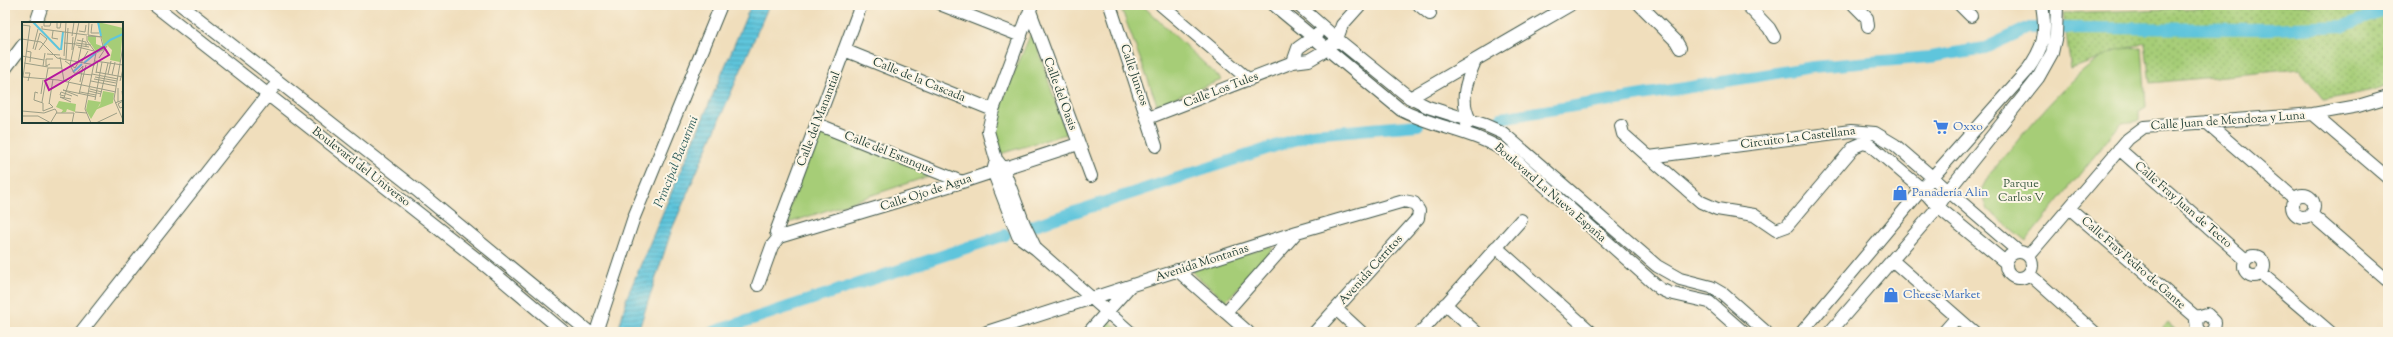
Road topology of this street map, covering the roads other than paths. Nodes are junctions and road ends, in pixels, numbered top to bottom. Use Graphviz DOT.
graph roads {
  1 [pos="42,5"];
  2 [pos="154,5"];
  3 [pos="181,5"];
  4 [pos="721,5"];
  5 [pos="861,5"];
  6 [pos="942,5"];
  7 [pos="1110,5"];
  8 [pos="1161,5"];
  9 [pos="1274,5"];
  10 [pos="1298,5"];
  11 [pos="1360,5"];
  12 [pos="1419,5"];
  13 [pos="1570,5"];
  14 [pos="1640,5"];
  15 [pos="1747,5"];
  16 [pos="1854,5"];
  17 [pos="1960,5"];
  18 [pos="2042,5"];
  19 [pos="2057,5"];
  20 [pos="1031,8"];
  21 [pos="1430,14"];
  22 [pos="1971,16"];
  23 [pos="36,22"];
  24 [pos="1342,25"];
  25 [pos="1868,26"];
  26 [pos="1327,30"];
  27 [pos="1021,36"];
  28 [pos="1313,37"];
  29 [pos="1774,37"];
  30 [pos="1337,39"];
  31 [pos="22,46"];
  32 [pos="1680,48"];
  33 [pos="844,50"];
  34 [pos="1326,50"];
  35 [pos="1475,61"];
  36 [pos="1293,62"];
  37 [pos="7,64"];
  38 [pos="1249,80"];
  39 [pos="279,81"];
  40 [pos="268,94"];
  41 [pos="2388,97"];
  42 [pos="1410,98"];
  43 [pos="993,110"];
  44 [pos="2313,114"];
  45 [pos="1148,118"];
  46 [pos="1470,120"];
  47 [pos="2206,122"];
  48 [pos="816,124"];
  49 [pos="1621,126"];
  50 [pos="1462,131"];
  51 [pos="1863,131"];
  52 [pos="1863,143"];
  53 [pos="1078,144"];
  54 [pos="1156,146"];
  55 [pos="2119,149"];
  56 [pos="1649,157"];
  57 [pos="997,166"];
  58 [pos="1091,176"];
  59 [pos="1932,178"];
  60 [pos="2388,178"];
  61 [pos="962,182"];
  62 [pos="1922,189"];
  63 [pos="1948,191"];
  64 [pos="1418,205"];
  65 [pos="1938,207"];
  66 [pos="2069,208"];
  67 [pos="1521,220"];
  68 [pos="1297,232"];
  69 [pos="777,234"];
  70 [pos="1496,247"];
  71 [pos="2024,254"];
  72 [pos="1893,261"];
  73 [pos="2006,262"];
  74 [pos="1177,270"];
  75 [pos="2029,274"];
  76 [pos="2388,281"];
  77 [pos="758,285"];
  78 [pos="1130,286"];
  79 [pos="1091,298"];
  80 [pos="1445,304"];
  81 [pos="1336,309"];
  82 [pos="1107,312"];
  83 [pos="1226,312"];
  84 [pos="1957,317"];
  85 [pos="2197,318"];
  86 [pos="81,332"];
  87 [pos="564,332"];
  88 [pos="589,332"];
  89 [pos="596,332"];
  90 [pos="987,332"];
  91 [pos="1089,332"];
  92 [pos="1130,332"];
  93 [pos="1248,332"];
  94 [pos="1315,332"];
  95 [pos="1361,332"];
  96 [pos="1421,332"];
  97 [pos="1476,332"];
  98 [pos="1591,332"];
  99 [pos="1743,332"];
  100 [pos="1766,332"];
  101 [pos="1802,332"];
  102 [pos="1830,332"];
  103 [pos="1944,332"];
  104 [pos="1974,332"];
  105 [pos="2094,332"];
  106 [pos="2200,332"];
  107 [pos="2212,332"];
  108 [pos="2330,332"];
  1 -- 23 [label="street"];
  2 -- 40 [label="street, Boulevard del Universo"];
  3 -- 39 [label="street, Boulevard del Universo"];
  4 -- 89 [label="street"];
  5 -- 33 [label="street, Calle del Manantial"];
  6 -- 27 [label="street"];
  7 -- 45 [label="street, Calle Juncos"];
  8 -- 38 [label="street"];
  9 -- 28 [label="street, Boulevard La Nueva España"];
  10 -- 26 [label="street, Boulevard La Nueva España"];
  11 -- 24 [label="street"];
  12 -- 21 [label="street"];
  13 -- 35 [label="street"];
  14 -- 32 [label="street"];
  15 -- 29 [label="street"];
  16 -- 25 [label="street"];
  17 -- 22 [label="street"];
  18 -- 59 [label="street"];
  19 -- 63 [label="street"];
  20 -- 27 [label="street"];
  20 -- 53 [label="street, Calle del Oasis"];
  24 -- 26 [label="street"];
  24 -- 30 [label="street"];
  26 -- 28 [label="street"];
  26 -- 30 [label="street, Boulevard La Nueva España"];
  27 -- 43 [label="street"];
  28 -- 34 [label="street, Boulevard La Nueva España"];
  28 -- 36 [label="street"];
  30 -- 34 [label="street, Calle Los Tules"];
  30 -- 42 [label="street, Boulevard La Nueva España"];
  31 -- 37 [label="street"];
  33 -- 43 [label="street, Calle de la Cascada"];
  33 -- 48 [label="street, Calle del Manantial"];
  34 -- 36 [label="street, Calle Los Tules"];
  34 -- 50 [label="street, Boulevard La Nueva España"];
  35 -- 42 [label="street"];
  35 -- 46 [label="street"];
  36 -- 38 [label="street, Calle Los Tules"];
  38 -- 45 [label="street, Calle Los Tules"];
  39 -- 40 [label="street"];
  39 -- 88 [label="street, Boulevard del Universo"];
  40 -- 86 [label="street"];
  40 -- 87 [label="street, Boulevard del Universo"];
  41 -- 44 [label="street, Calle Juan de Mendoza y Luna"];
  42 -- 46 [label="street, Boulevard La Nueva España"];
  43 -- 57 [label="street"];
  44 -- 47 [label="street, Calle Juan de Mendoza y Luna"];
  44 -- 60 [label="street"];
  45 -- 54 [label="street, Calle Juncos"];
  46 -- 50 [label="street"];
  46 -- 100 [label="street, Boulevard La Nueva España"];
  47 -- 55 [label="street, Calle Juan de Mendoza y Luna"];
  47 -- 76 [label="street"];
  48 -- 61 [label="street, Calle del Estanque"];
  48 -- 69 [label="street, Calle del Manantial"];
  49 -- 56 [label="street, Circuito La Castellana"];
  50 -- 99 [label="street, Boulevard La Nueva España"];
  51 -- 52 [label="street"];
  51 -- 56 [label="street, Circuito La Castellana"];
  51 -- 59 [label="street, Circuito La Castellana"];
  52 -- 56 [label="street, Circuito La Castellana"];
  52 -- 62 [label="street, Circuito La Castellana"];
  53 -- 57 [label="street, Calle Ojo de Agua"];
  53 -- 58 [label="street, Calle del Oasis"];
  55 -- 66 [label="street, Calle Juan de Mendoza y Luna"];
  55 -- 108 [label="street, Calle Fray Juan de Tecto"];
  57 -- 61 [label="street, Calle Ojo de Agua"];
  57 -- 79 [label="street"];
  59 -- 62 [label="street"];
  59 -- 63 [label="street, Circuito La Castellana"];
  61 -- 69 [label="street, Calle Ojo de Agua"];
  62 -- 65 [label="street, Circuito La Castellana"];
  62 -- 101 [label="street"];
  63 -- 65 [label="street"];
  63 -- 71 [label="street, Circuito La Castellana"];
  64 -- 68 [label="street, Avenida Montañas"];
  64 -- 81 [label="street, Avenida Cerritos"];
  65 -- 72 [label="street"];
  65 -- 73 [label="street, Circuito La Castellana"];
  66 -- 71 [label="street, Calle Juan de Mendoza y Luna"];
  66 -- 85 [label="street, Calle Fray Pedro de Gante"];
  67 -- 70 [label="street"];
  68 -- 74 [label="street, Avenida Montañas"];
  68 -- 83 [label="street"];
  69 -- 77 [label="street, Calle del Manantial"];
  70 -- 80 [label="street"];
  70 -- 98 [label="street"];
  71 -- 73 [label="street"];
  71 -- 75 [label="street"];
  72 -- 84 [label="street"];
  72 -- 102 [label="street"];
  73 -- 75 [label="street"];
  74 -- 78 [label="street, Avenida Montañas"];
  74 -- 83 [label="street"];
  75 -- 105 [label="street"];
  78 -- 79 [label="street, Avenida Montañas"];
  78 -- 82 [label="street"];
  79 -- 82 [label="street"];
  79 -- 90 [label="street, Avenida Montañas"];
  80 -- 96 [label="street"];
  80 -- 97 [label="street"];
  81 -- 94 [label="street, Avenida Cerritos"];
  81 -- 95 [label="street"];
  82 -- 91 [label="street"];
  82 -- 92 [label="street"];
  83 -- 93 [label="street"];
  84 -- 103 [label="street"];
  84 -- 104 [label="street"];
  85 -- 106 [label="street"];
  85 -- 107 [label="street"];
}
